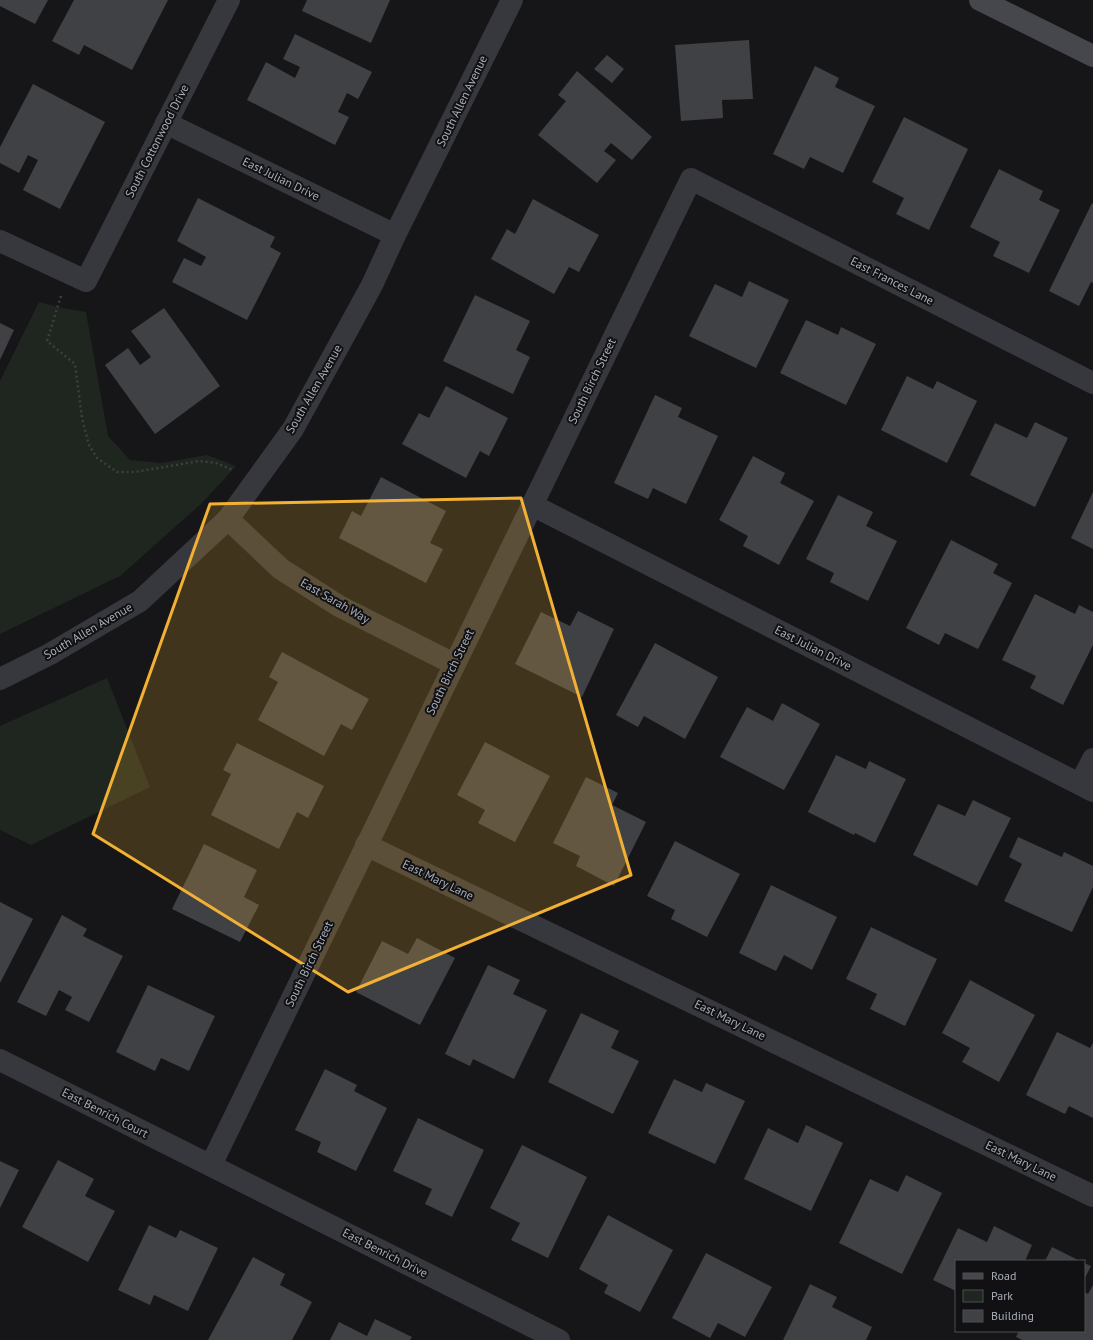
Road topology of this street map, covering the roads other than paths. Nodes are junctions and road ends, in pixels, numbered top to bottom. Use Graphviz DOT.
graph roads {
  1 [pos="229,0"];
  2 [pos="512,0"];
  3 [pos="980,0"];
  4 [pos="1093,56"];
  5 [pos="166,122"];
  6 [pos="691,179"];
  7 [pos="395,236"];
  8 [pos="0,241"];
  9 [pos="1093,383"];
  10 [pos="532,505"];
  11 [pos="228,519"];
  12 [pos="454,664"];
  13 [pos="0,679"];
  14 [pos="1093,759"];
  15 [pos="1086,788"];
  16 [pos="366,845"];
  17 [pos="0,1060"];
  18 [pos="210,1165"];
  19 [pos="1093,1196"];
  20 [pos="560,1340"];
  1 -- 5 [label="street, South Cottonwood Drive"];
  2 -- 7 [label="street, South Allen Avenue"];
  3 -- 4 [label="main road"];
  5 -- 7 [label="street, East Julian Drive"];
  5 -- 8 [label="street, South Cottonwood Drive"];
  6 -- 9 [label="street, East Frances Lane"];
  6 -- 10 [label="street, South Birch Street"];
  7 -- 11 [label="street, South Allen Avenue"];
  10 -- 12 [label="street, South Birch Street"];
  10 -- 15 [label="street, East Julian Drive"];
  11 -- 12 [label="street, East Sarah Way"];
  11 -- 13 [label="street, South Allen Avenue"];
  12 -- 16 [label="street, South Birch Street"];
  14 -- 15 [label="street"];
  16 -- 18 [label="street, South Birch Street"];
  16 -- 19 [label="street, East Mary Lane"];
  17 -- 18 [label="street, East Benrich Court"];
  18 -- 20 [label="street, East Benrich Drive"];
}
